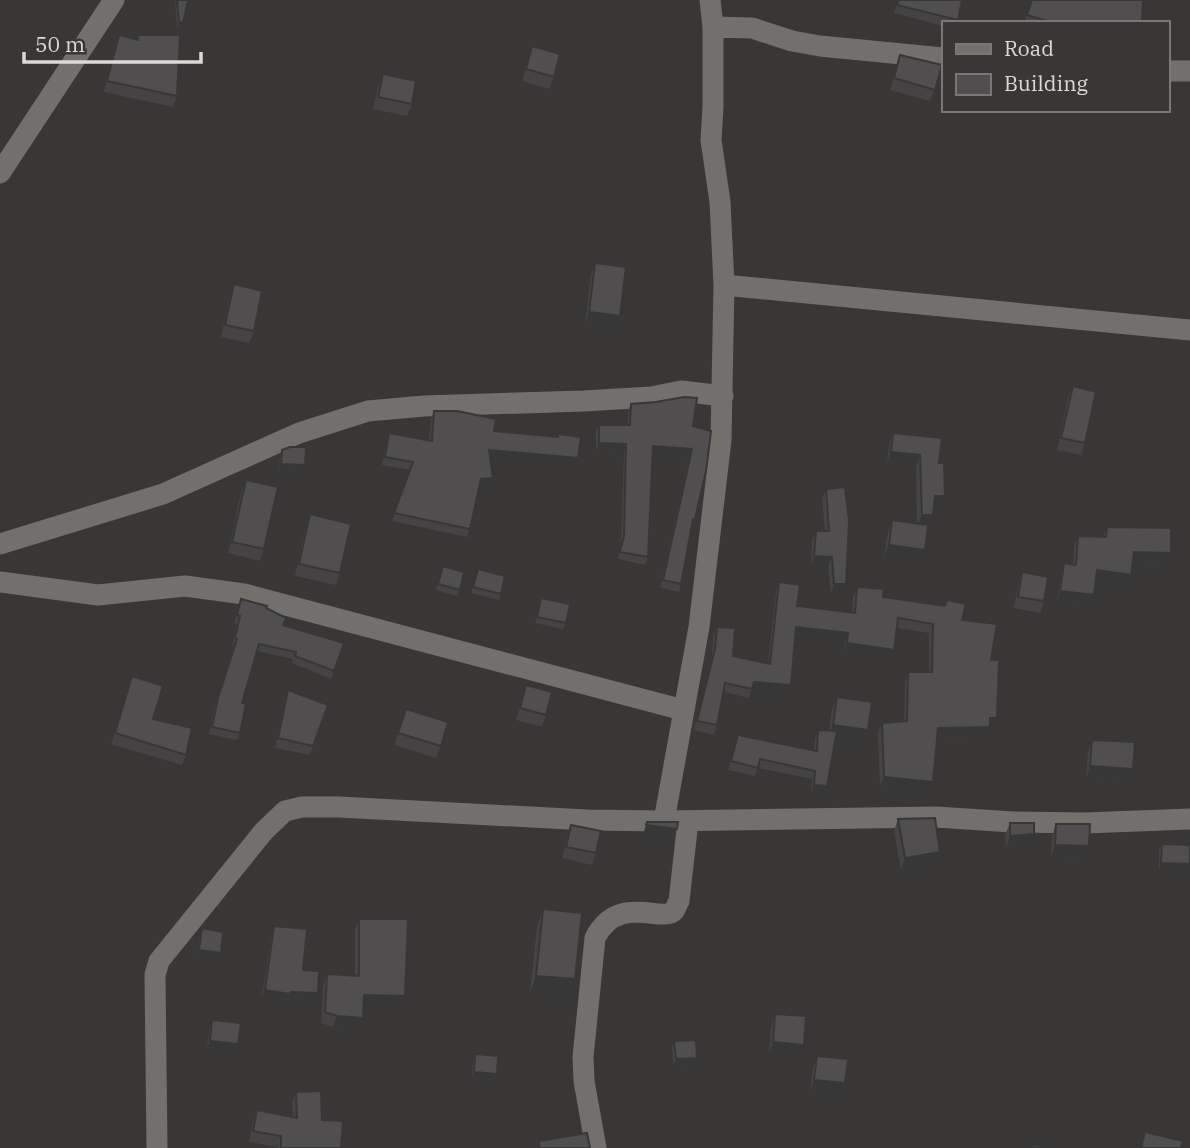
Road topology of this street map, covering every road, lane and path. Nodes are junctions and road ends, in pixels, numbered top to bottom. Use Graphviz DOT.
graph roads {
  1 [pos="114,0"];
  2 [pos="710,0"];
  3 [pos="713,27"];
  4 [pos="942,58"];
  5 [pos="1169,71"];
  6 [pos="1190,72"];
  7 [pos="0,173"];
  8 [pos="724,285"];
  9 [pos="1190,330"];
  10 [pos="723,396"];
  11 [pos="0,544"];
  12 [pos="0,582"];
  13 [pos="683,710"];
  14 [pos="1190,819"];
  15 [pos="664,821"];
  16 [pos="688,821"];
  17 [pos="157,1148"];
  18 [pos="596,1148"];
  1 -- 7 [label="street"];
  2 -- 3 [label="street"];
  3 -- 4 [label="street"];
  3 -- 8 [label="street"];
  5 -- 6 [label="street"];
  8 -- 9 [label="street"];
  8 -- 10 [label="street"];
  10 -- 11 [label="street"];
  10 -- 13 [label="street"];
  12 -- 13 [label="street"];
  13 -- 15 [label="street"];
  14 -- 16 [label="street"];
  15 -- 16 [label="street"];
  15 -- 17 [label="street"];
  16 -- 18 [label="street"];
}
